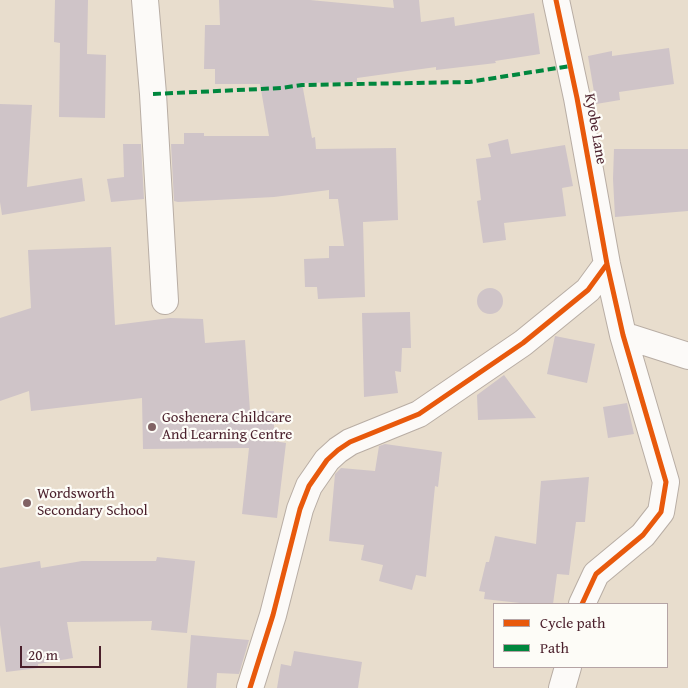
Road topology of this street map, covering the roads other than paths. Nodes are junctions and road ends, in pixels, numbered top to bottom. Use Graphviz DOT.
graph roads {
  1 [pos="145,0"];
  2 [pos="556,0"];
  3 [pos="607,264"];
  4 [pos="165,301"];
  5 [pos="623,335"];
  6 [pos="688,356"];
  7 [pos="582,603"];
  8 [pos="568,668"];
  9 [pos="250,688"];
  10 [pos="562,688"];
  1 -- 4 [label="street"];
  2 -- 3 [label="street, Kyobe Lane"];
  3 -- 5 [label="street, Kyobe Lane"];
  3 -- 9 [label="street"];
  5 -- 6 [label="street"];
  5 -- 7 [label="street, Kyobe Lane"];
  8 -- 10 [label="street"];
}
